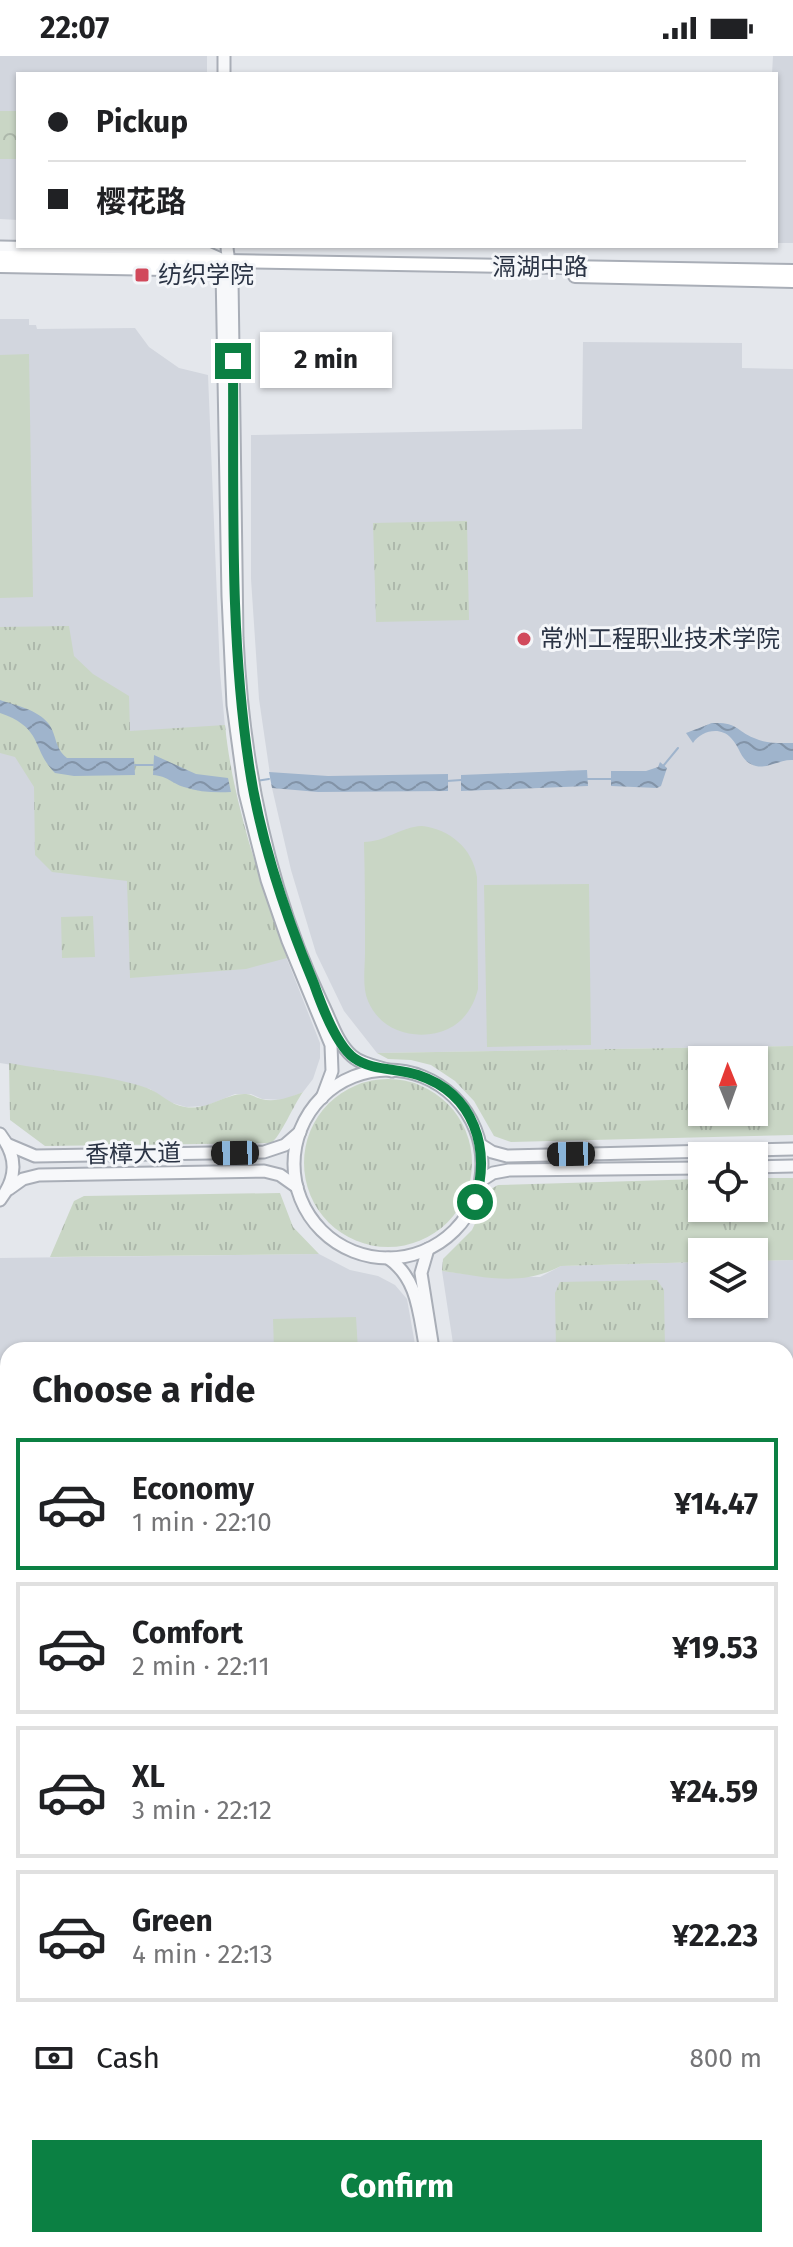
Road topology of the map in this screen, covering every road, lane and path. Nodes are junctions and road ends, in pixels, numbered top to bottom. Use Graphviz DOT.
graph roads {
  1 [pos="51,248"];
  2 [pos="227,248"];
  3 [pos="0,257"];
  4 [pos="0,266"];
  5 [pos="227,267"];
  6 [pos="793,271"];
  7 [pos="793,281"];
  8 [pos="250,792"];
  9 [pos="392,1071"];
  10 [pos="322,1098"];
  11 [pos="301,1131"];
  12 [pos="0,1134"];
  13 [pos="9,1145"];
  14 [pos="481,1145"];
  15 [pos="793,1149"];
  16 [pos="793,1166"];
  17 [pos="768,1167"];
  18 [pos="688,1168"];
  19 [pos="482,1180"];
  20 [pos="297,1187"];
  21 [pos="9,1189"];
  22 [pos="0,1200"];
  23 [pos="428,1249"];
  24 [pos="387,1258"];
  25 [pos="424,1342"];
  26 [pos="432,1342"];
  1 -- 5 [label="street"];
  2 -- 5 [label="street"];
  3 -- 5 [label="main road, 滆湖中路"];
  4 -- 5 [label="main road, 滆湖中路"];
  5 -- 6 [label="main road, 滆湖中路"];
  5 -- 7 [label="main road, 滆湖中路"];
  5 -- 8 [label="street"];
  8 -- 9 [label="street"];
  8 -- 10 [label="street"];
  9 -- 10 [label="street"];
  9 -- 14 [label="street"];
  10 -- 11 [label="street"];
  11 -- 13 [label="street, 香樟大道"];
  11 -- 20 [label="street"];
  12 -- 13 [label="street"];
  13 -- 21 [label="street"];
  14 -- 15 [label="street"];
  14 -- 19 [label="street"];
  16 -- 17 [label="street"];
  18 -- 19 [label="street"];
  19 -- 23 [label="street"];
  20 -- 21 [label="street, 香樟大道"];
  20 -- 24 [label="street"];
  21 -- 22 [label="street"];
  23 -- 24 [label="street"];
  23 -- 26 [label="street"];
  24 -- 25 [label="street"];
}
